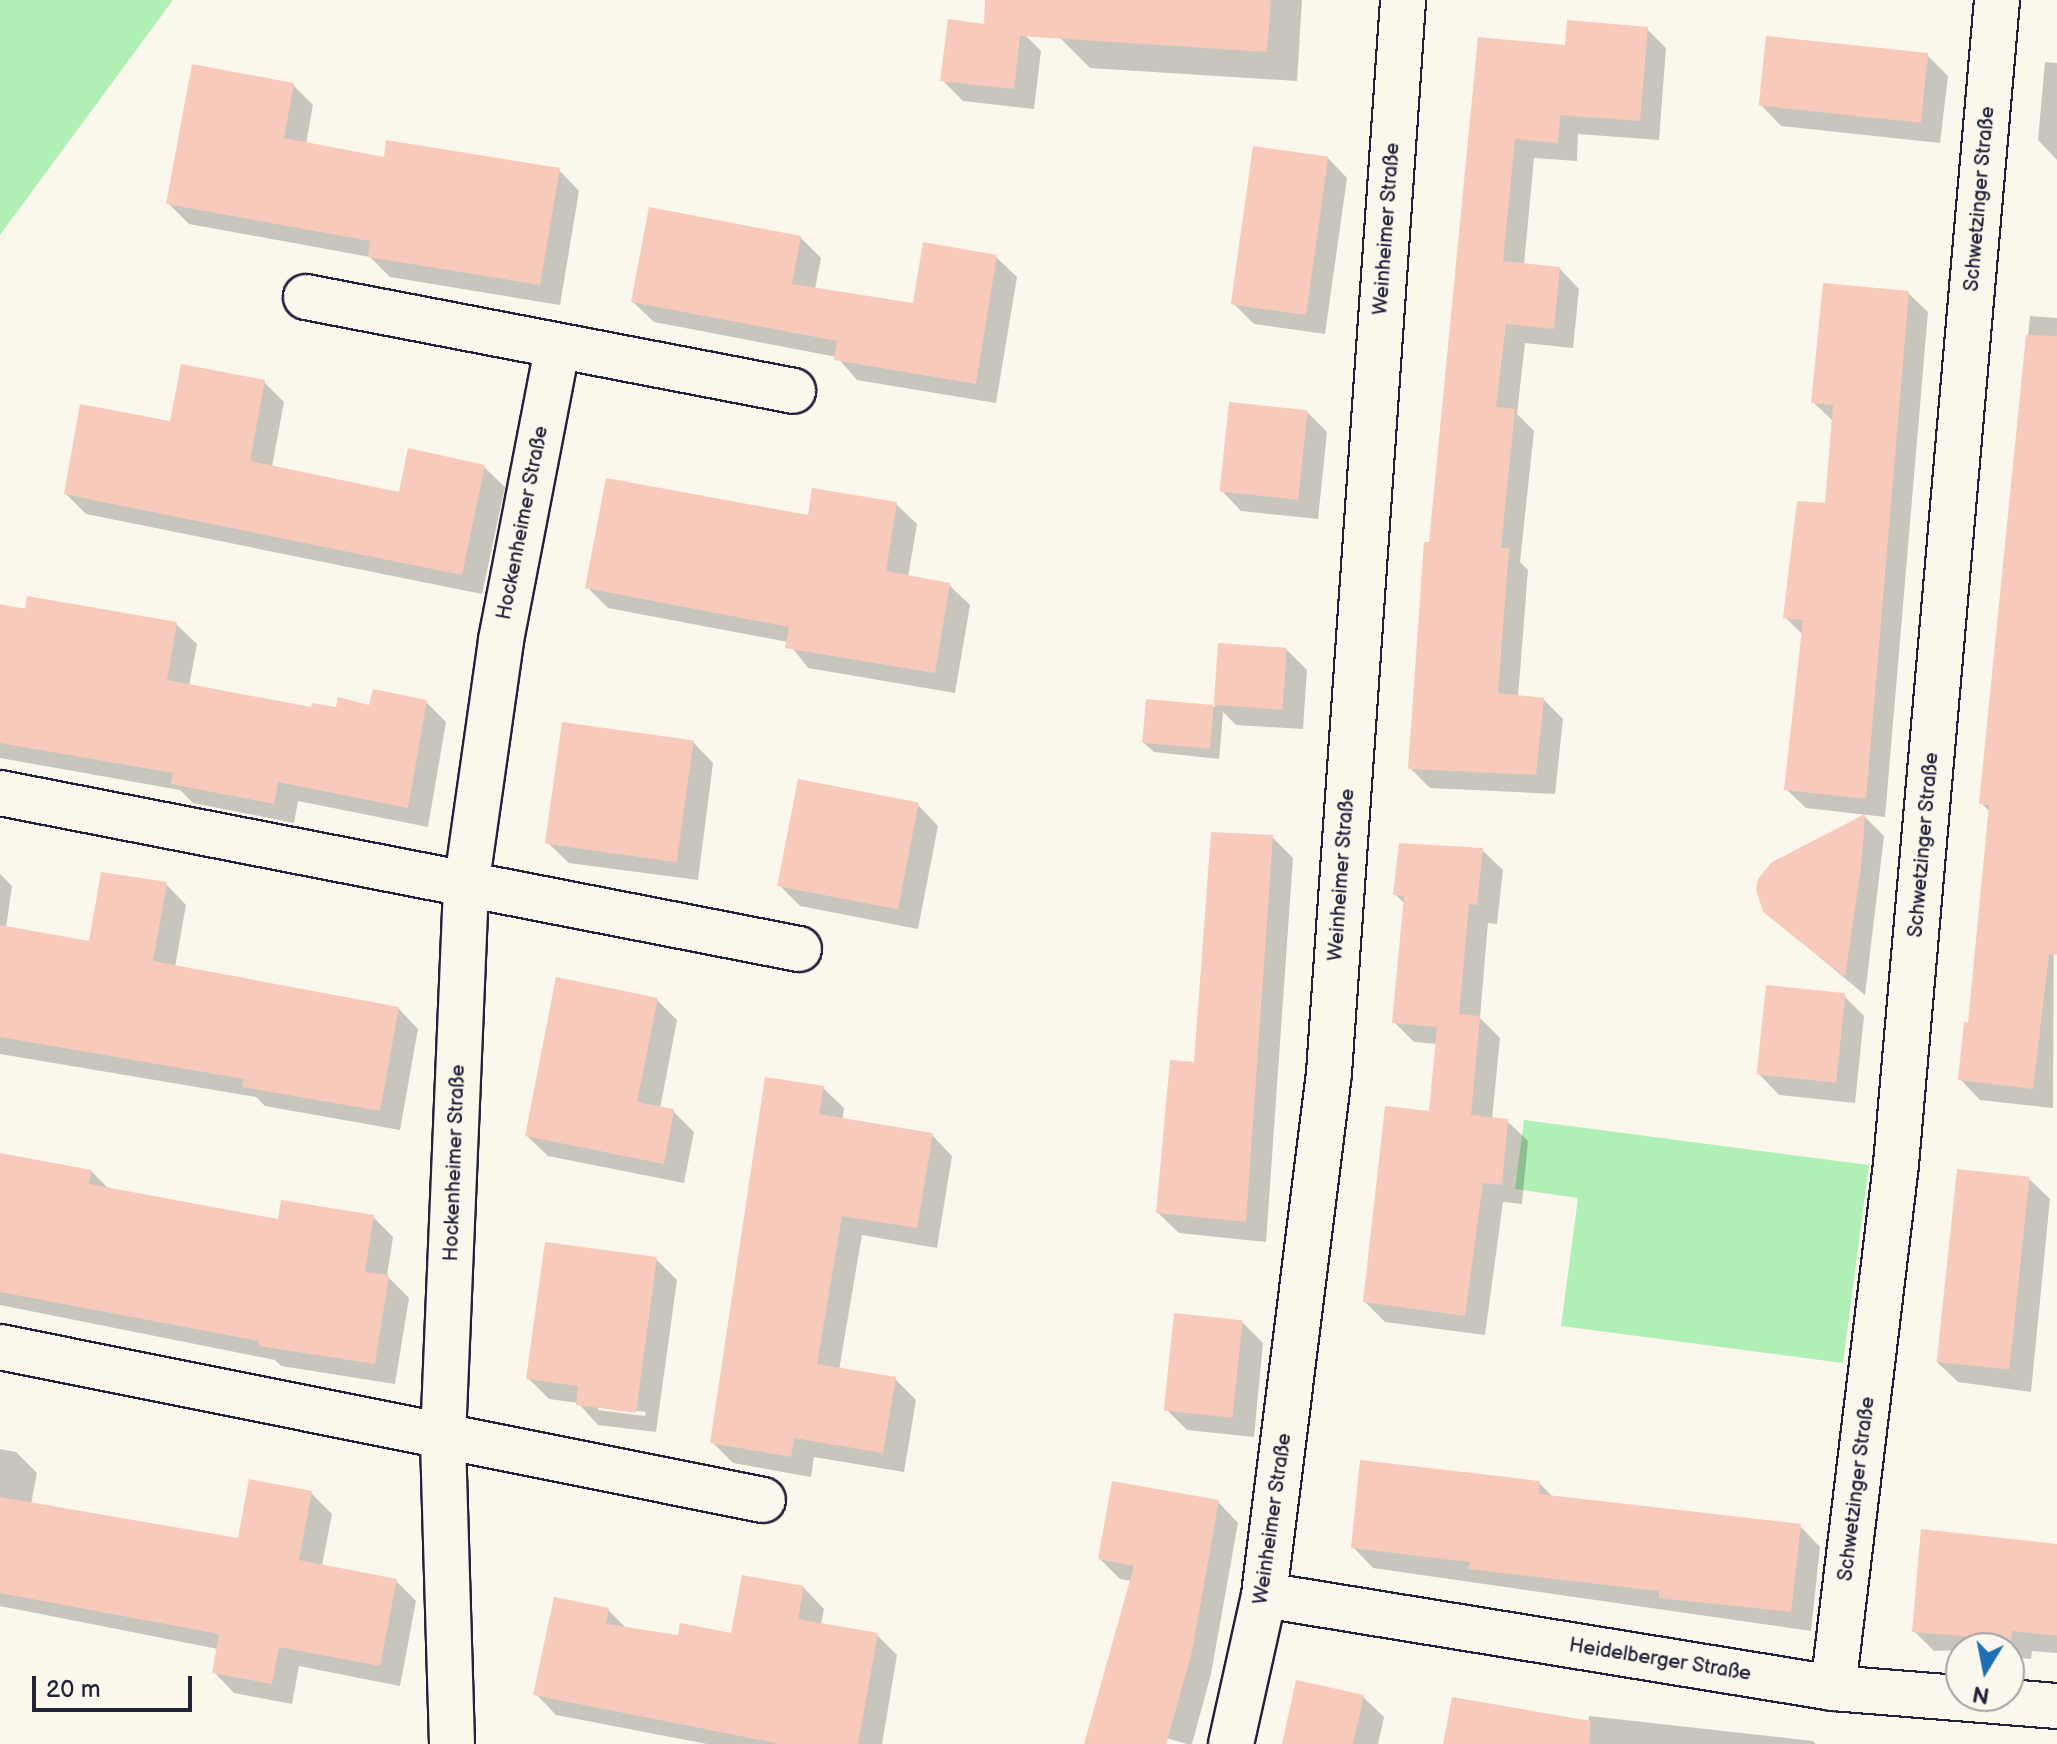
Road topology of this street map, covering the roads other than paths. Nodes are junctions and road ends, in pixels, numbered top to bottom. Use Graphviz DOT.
graph roads {
  1 [pos="1403,0"];
  2 [pos="1997,0"];
  3 [pos="306,297"];
  4 [pos="557,349"];
  5 [pos="793,391"];
  6 [pos="0,793"];
  7 [pos="466,887"];
  8 [pos="799,949"];
  9 [pos="0,1347"];
  10 [pos="443,1438"];
  11 [pos="763,1500"];
  12 [pos="1264,1595"];
  13 [pos="1833,1688"];
  14 [pos="2057,1706"];
  15 [pos="452,1744"];
  16 [pos="1231,1744"];
  1 -- 12 [label="street, Weinheimer Straße"];
  2 -- 13 [label="street, Schwetzinger Straße"];
  3 -- 4 [label="street"];
  4 -- 5 [label="street"];
  4 -- 7 [label="street, Hockenheimer Straße"];
  6 -- 7 [label="street"];
  7 -- 8 [label="street"];
  7 -- 10 [label="street, Hockenheimer Straße"];
  9 -- 10 [label="street"];
  10 -- 11 [label="street"];
  10 -- 15 [label="street, Hockenheimer Straße"];
  12 -- 13 [label="street, Heidelberger Straße"];
  12 -- 16 [label="street, Weinheimer Straße"];
  13 -- 14 [label="street, Heidelberger Straße"];
}
